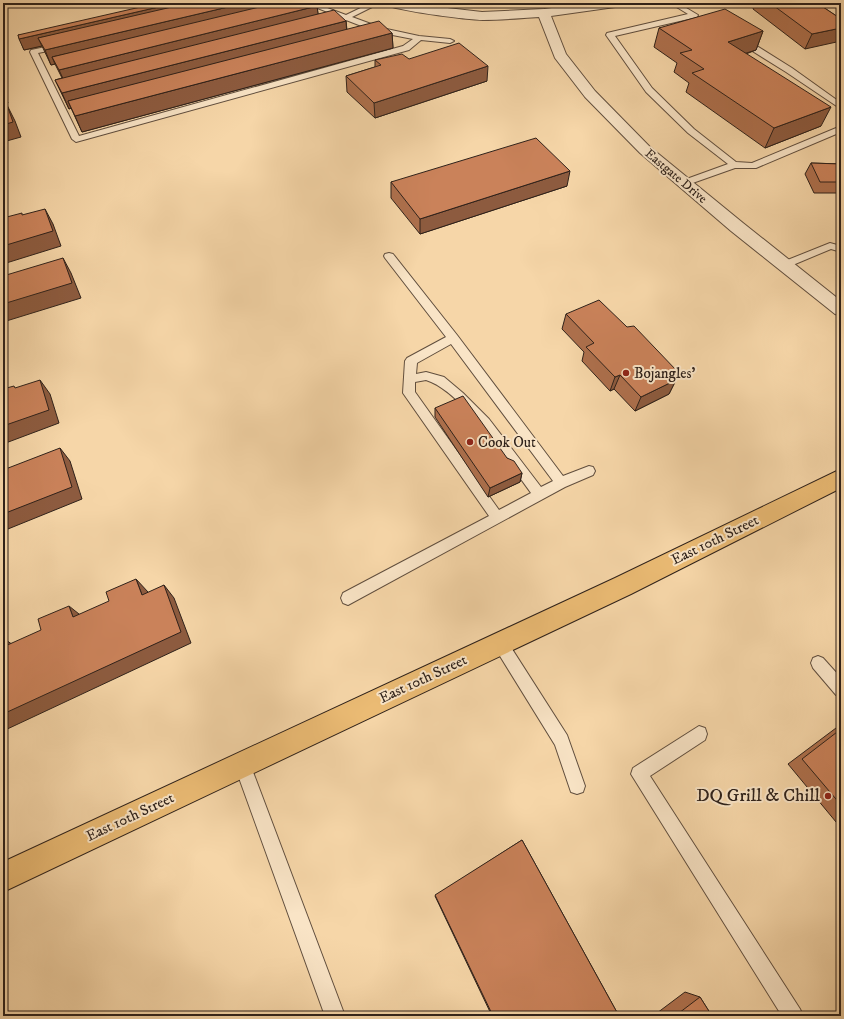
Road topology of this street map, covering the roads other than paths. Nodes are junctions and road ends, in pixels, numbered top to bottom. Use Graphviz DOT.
graph roads {
  1 [pos="376,3"];
  2 [pos="389,3"];
  3 [pos="615,3"];
  4 [pos="673,3"];
  5 [pos="309,5"];
  6 [pos="544,13"];
  7 [pos="346,18"];
  8 [pos="331,22"];
  9 [pos="380,30"];
  10 [pos="366,35"];
  11 [pos="733,35"];
  12 [pos="419,38"];
  13 [pos="450,41"];
  14 [pos="65,45"];
  15 [pos="841,107"];
  16 [pos="841,129"];
  17 [pos="734,165"];
  18 [pos="684,183"];
  19 [pos="841,249"];
  20 [pos="389,256"];
  21 [pos="784,265"];
  22 [pos="841,310"];
  23 [pos="453,338"];
  24 [pos="410,379"];
  25 [pos="589,471"];
  26 [pos="841,478"];
  27 [pos="561,483"];
  28 [pos="538,494"];
  29 [pos="497,517"];
  30 [pos="348,598"];
  31 [pos="500,643"];
  32 [pos="818,663"];
  33 [pos="841,690"];
  34 [pos="699,734"];
  35 [pos="242,764"];
  36 [pos="577,786"];
  37 [pos="3,877"];
  38 [pos="335,1016"];
  39 [pos="793,1016"];
  1 -- 7 [label="lane"];
  2 -- 6 [label="street"];
  3 -- 6 [label="street"];
  4 -- 17 [label="lane"];
  5 -- 7 [label="lane"];
  6 -- 18 [label="street, Eastgate Drive"];
  7 -- 8 [label="lane"];
  7 -- 9 [label="lane"];
  9 -- 10 [label="lane"];
  9 -- 12 [label="lane"];
  11 -- 15 [label="lane"];
  12 -- 13 [label="lane"];
  12 -- 14 [label="lane"];
  16 -- 17 [label="lane"];
  17 -- 18 [label="lane"];
  18 -- 21 [label="street, Eastgate Drive"];
  19 -- 21 [label="lane"];
  20 -- 23 [label="lane"];
  21 -- 22 [label="street, Eastgate Drive"];
  23 -- 24 [label="lane"];
  23 -- 27 [label="lane"];
  24 -- 28 [label="lane"];
  24 -- 29 [label="lane"];
  25 -- 27 [label="lane"];
  26 -- 31 [label="main road, East 10th Street"];
  27 -- 28 [label="lane"];
  28 -- 29 [label="lane"];
  29 -- 30 [label="lane"];
  31 -- 35 [label="main road, East 10th Street"];
  31 -- 36 [label="lane"];
  32 -- 33 [label="lane"];
  34 -- 39 [label="lane"];
  35 -- 37 [label="main road, East 10th Street"];
  35 -- 38 [label="lane"];
}
